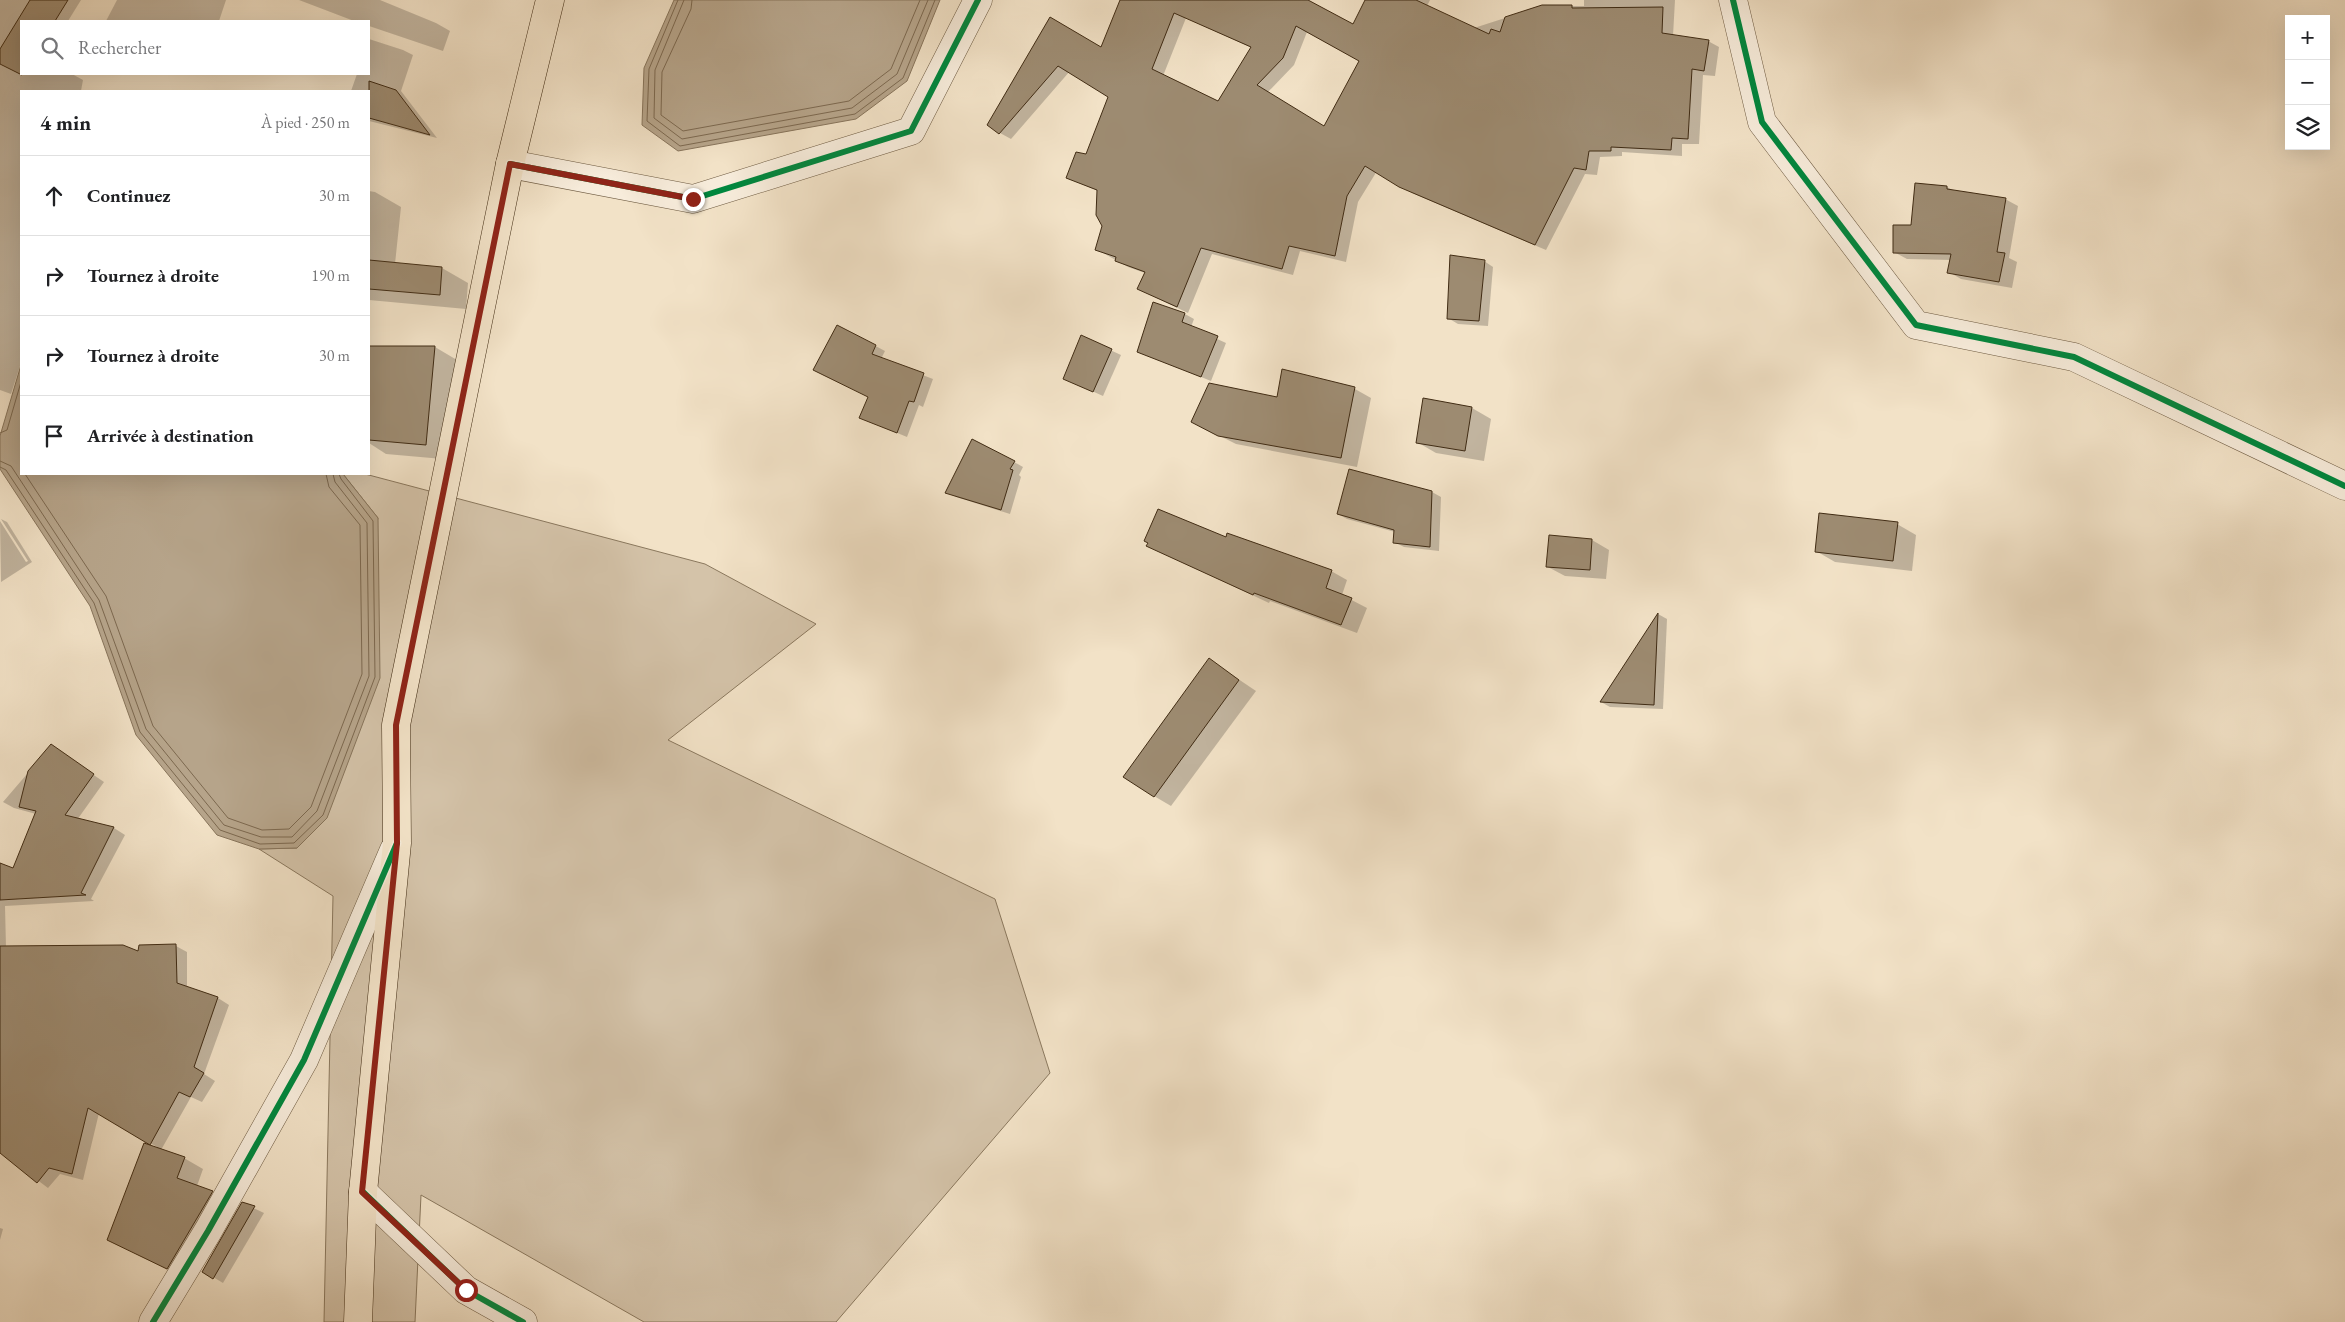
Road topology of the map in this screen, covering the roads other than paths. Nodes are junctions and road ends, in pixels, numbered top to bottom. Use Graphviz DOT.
graph roads {
  1 [pos="550,0"];
  2 [pos="978,0"];
  3 [pos="1733,0"];
  4 [pos="510,164"];
  5 [pos="2345,486"];
  6 [pos="397,843"];
  7 [pos="362,1192"];
  8 [pos="153,1322"];
  9 [pos="358,1322"];
  10 [pos="523,1322"];
  1 -- 4 [label="main road"];
  2 -- 4 [label="street"];
  3 -- 5 [label="street"];
  4 -- 6 [label="main road"];
  6 -- 7 [label="main road"];
  6 -- 8 [label="street"];
  7 -- 9 [label="main road"];
  7 -- 10 [label="street"];
}
